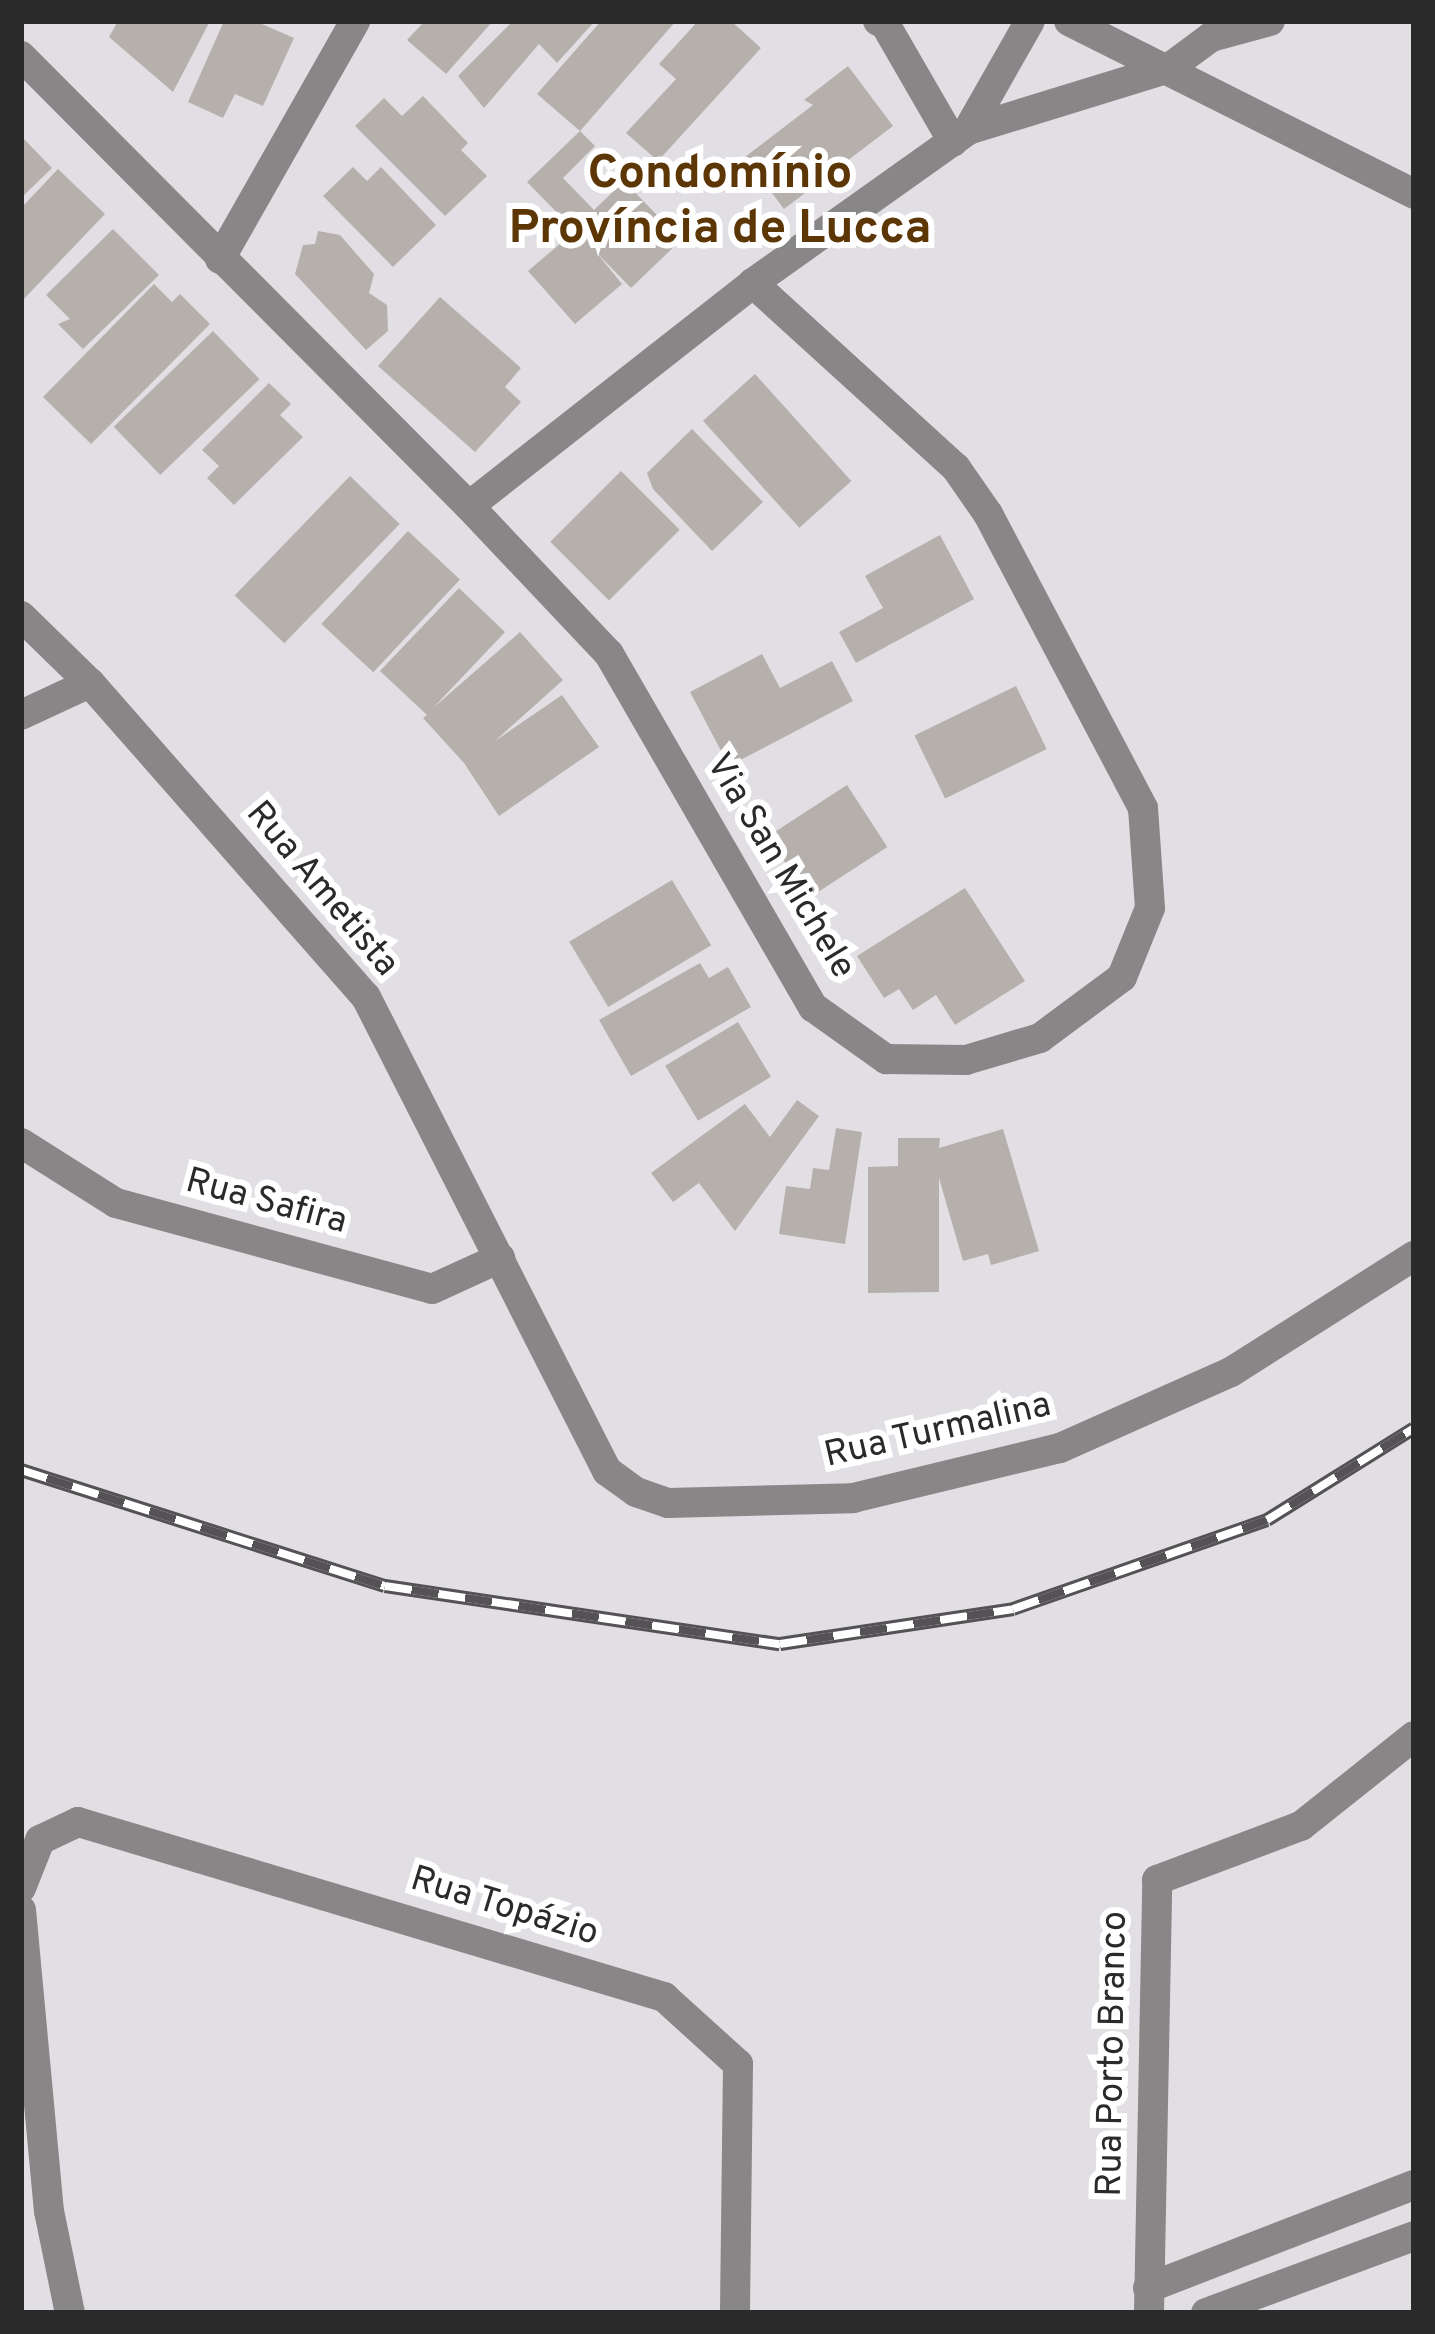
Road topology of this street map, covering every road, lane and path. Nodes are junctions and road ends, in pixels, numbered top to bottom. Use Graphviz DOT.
graph roads {
  1 [pos="355,21"];
  2 [pos="878,21"];
  3 [pos="1030,21"];
  4 [pos="1069,21"];
  5 [pos="1270,21"];
  6 [pos="21,56"];
  7 [pos="1169,68"];
  8 [pos="961,136"];
  9 [pos="1414,194"];
  10 [pos="220,259"];
  11 [pos="753,283"];
  12 [pos="469,506"];
  13 [pos="21,616"];
  14 [pos="90,683"];
  15 [pos="21,715"];
  16 [pos="21,1143"];
  17 [pos="1414,1256"];
  18 [pos="500,1258"];
  19 [pos="1414,1736"];
  20 [pos="21,1888"];
  21 [pos="21,1910"];
  22 [pos="1414,2185"];
  23 [pos="1294,2232"];
  24 [pos="1414,2236"];
  25 [pos="1309,2275"];
  26 [pos="1148,2301"];
  27 [pos="70,2313"];
  28 [pos="735,2313"];
  29 [pos="1206,2313"];
  1 -- 10 [label="street"];
  2 -- 8 [label="street"];
  3 -- 8 [label="street"];
  4 -- 7 [label="street"];
  5 -- 7 [label="street"];
  6 -- 10 [label="street, Via San Michele"];
  7 -- 8 [label="street"];
  7 -- 9 [label="street"];
  8 -- 11 [label="street"];
  10 -- 12 [label="street, Via San Michele"];
  11 -- 12 [label="street"];
  11 -- 12 [label="street, Via San Michele"];
  13 -- 14 [label="street, Rua Ametista"];
  14 -- 15 [label="street"];
  14 -- 18 [label="street, Rua Ametista"];
  16 -- 18 [label="street, Rua Safira"];
  17 -- 18 [label="street, Rua Turmalina"];
  19 -- 26 [label="street, Rua Porto Branco"];
  20 -- 28 [label="street, Rua Topázio"];
  21 -- 27 [label="street"];
  22 -- 23 [label="street"];
  23 -- 25 [label="street"];
  23 -- 26 [label="street"];
  24 -- 25 [label="street"];
  25 -- 29 [label="street"];
}
